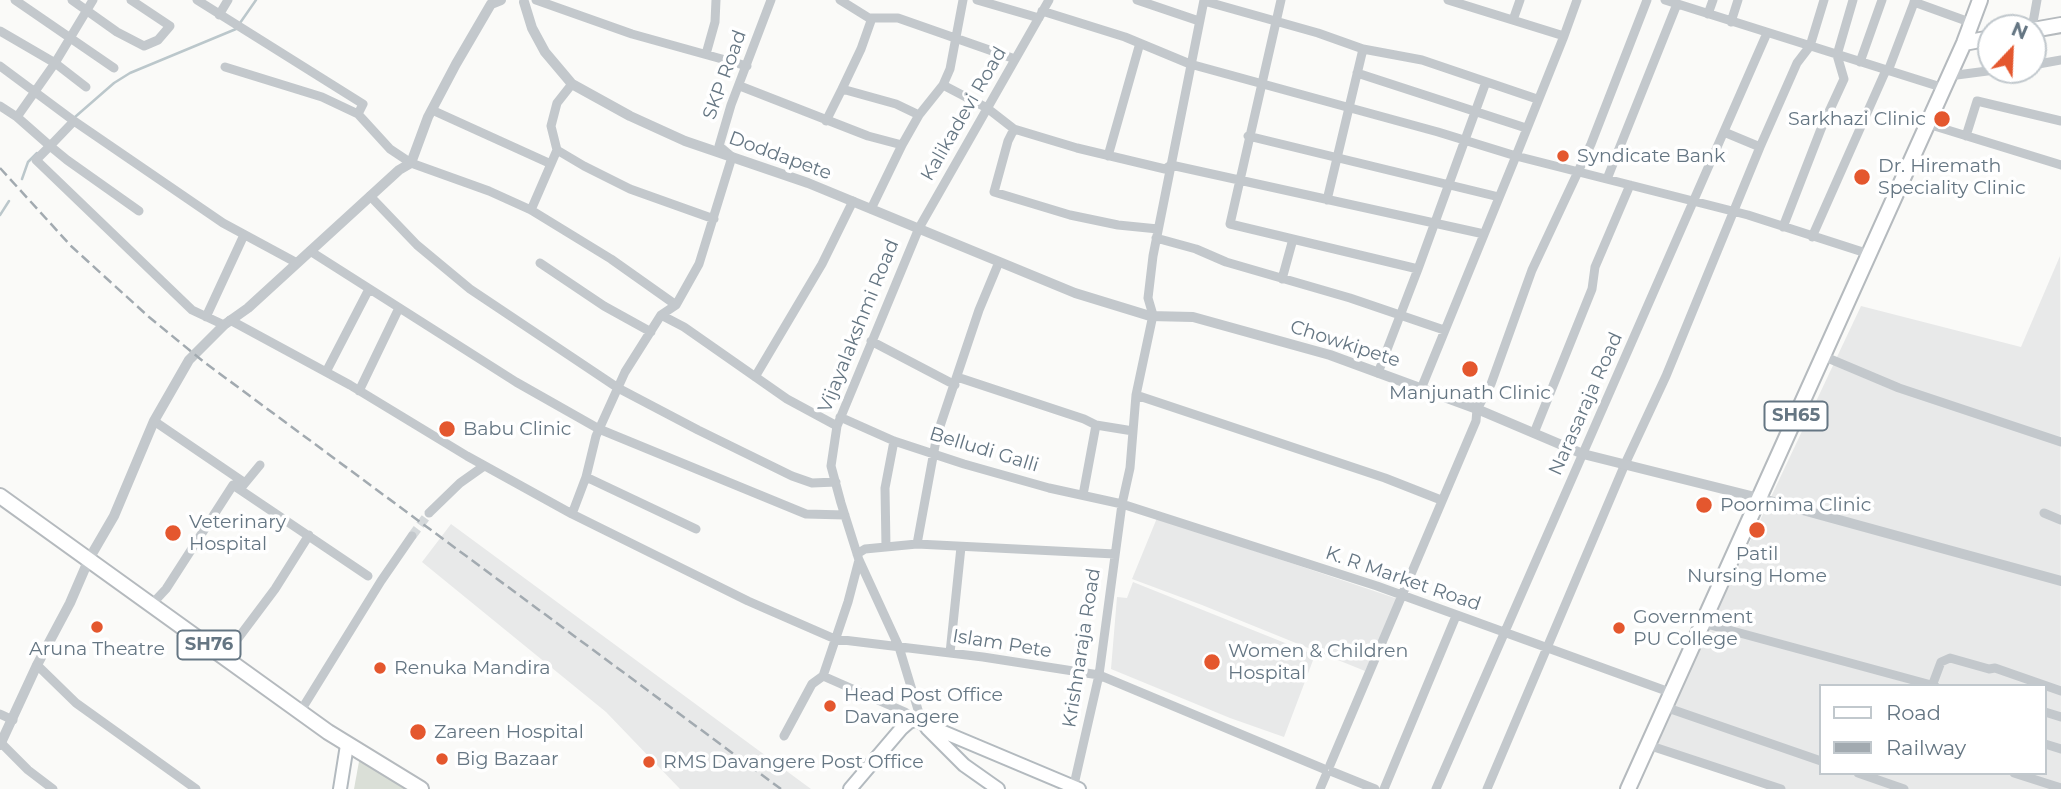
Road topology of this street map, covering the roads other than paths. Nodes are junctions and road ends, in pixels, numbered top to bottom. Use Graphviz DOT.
graph roads {
  1 [pos="15,0"];
  2 [pos="72,0"];
  3 [pos="93,0"];
  4 [pos="131,0"];
  5 [pos="197,0"];
  6 [pos="228,0"];
  7 [pos="716,0"];
  8 [pos="771,0"];
  9 [pos="840,0"];
  10 [pos="963,0"];
  11 [pos="977,0"];
  12 [pos="1049,0"];
  13 [pos="1137,0"];
  14 [pos="1281,0"];
  15 [pos="1448,0"];
  16 [pos="1520,0"];
  17 [pos="1577,0"];
  18 [pos="1647,0"];
  19 [pos="1665,0"];
  20 [pos="1713,0"];
  21 [pos="1738,0"];
  22 [pos="1824,0"];
  23 [pos="1853,0"];
  24 [pos="1882,0"];
  25 [pos="1980,0"];
  26 [pos="492,1"];
  27 [pos="525,1"];
  28 [pos="1204,1"];
  29 [pos="1915,1"];
  30 [pos="1677,4"];
  31 [pos="87,10"];
  32 [pos="1708,14"];
  33 [pos="219,15"];
  34 [pos="1041,15"];
  35 [pos="872,18"];
  36 [pos="1513,20"];
  37 [pos="1276,21"];
  38 [pos="1199,22"];
  39 [pos="1731,22"];
  40 [pos="1972,23"];
  41 [pos="0,31"];
  42 [pos="1767,33"];
  43 [pos="70,36"];
  44 [pos="1564,36"];
  45 [pos="955,38"];
  46 [pos="1977,41"];
  47 [pos="1140,43"];
  48 [pos="1965,43"];
  49 [pos="1810,46"];
  50 [pos="1363,49"];
  51 [pos="706,54"];
  52 [pos="1837,55"];
  53 [pos="1016,59"];
  54 [pos="1860,62"];
  55 [pos="55,63"];
  56 [pos="1190,64"];
  57 [pos="747,65"];
  58 [pos="0,66"];
  59 [pos="225,67"];
  60 [pos="114,68"];
  61 [pos="1887,71"];
  62 [pos="1357,73"];
  63 [pos="1977,74"];
  64 [pos="1486,82"];
  65 [pos="1947,82"];
  66 [pos="572,84"];
  67 [pos="1260,84"];
  68 [pos="943,85"];
  69 [pos="740,86"];
  70 [pos="86,87"];
  71 [pos="842,89"];
  72 [pos="35,91"];
  73 [pos="1537,99"];
  74 [pos="0,106"];
  75 [pos="987,108"];
  76 [pos="1348,108"];
  77 [pos="432,110"];
  78 [pos="1475,111"];
  79 [pos="358,114"];
  80 [pos="919,115"];
  81 [pos="17,117"];
  82 [pos="72,119"];
  83 [pos="826,121"];
  84 [pos="2061,121"];
  85 [pos="1928,124"];
  86 [pos="1526,128"];
  87 [pos="1014,129"];
  88 [pos="1724,132"];
  89 [pos="1248,136"];
  90 [pos="1966,136"];
  91 [pos="1465,141"];
  92 [pos="48,144"];
  93 [pos="902,145"];
  94 [pos="1760,147"];
  95 [pos="557,150"];
  96 [pos="1108,156"];
  97 [pos="1516,156"];
  98 [pos="732,157"];
  99 [pos="1337,158"];
  100 [pos="411,163"];
  101 [pos="551,164"];
  102 [pos="2061,164"];
  103 [pos="1171,165"];
  104 [pos="1578,172"];
  105 [pos="1606,179"];
  106 [pos="1240,180"];
  107 [pos="1449,184"];
  108 [pos="1630,185"];
  109 [pos="370,196"];
  110 [pos="1499,197"];
  111 [pos="1327,200"];
  112 [pos="853,201"];
  113 [pos="1694,201"];
  114 [pos="871,209"];
  115 [pos="531,210"];
  116 [pos="139,211"];
  117 [pos="1733,211"];
  118 [pos="714,219"];
  119 [pos="1433,223"];
  120 [pos="1783,227"];
  121 [pos="919,228"];
  122 [pos="1157,233"];
  123 [pos="1484,234"];
  124 [pos="244,235"];
  125 [pos="1812,237"];
  126 [pos="1293,239"];
  127 [pos="310,251"];
  128 [pos="1869,254"];
  129 [pos="999,262"];
  130 [pos="297,263"];
  131 [pos="540,263"];
  132 [pos="1418,268"];
  133 [pos="1282,279"];
  134 [pos="369,289"];
  135 [pos="676,305"];
  136 [pos="399,308"];
  137 [pos="661,315"];
  138 [pos="1153,315"];
  139 [pos="1398,315"];
  140 [pos="206,317"];
  141 [pos="227,323"];
  142 [pos="1444,330"];
  143 [pos="651,332"];
  144 [pos="871,341"];
  145 [pos="1823,356"];
  146 [pos="326,372"];
  147 [pos="1378,373"];
  148 [pos="755,377"];
  149 [pos="956,381"];
  150 [pos="618,388"];
  151 [pos="1421,388"];
  152 [pos="359,391"];
  153 [pos="1136,395"];
  154 [pos="1477,409"];
  155 [pos="154,421"];
  156 [pos="839,421"];
  157 [pos="1096,425"];
  158 [pos="599,429"];
  159 [pos="1133,431"];
  160 [pos="1534,433"];
  161 [pos="894,441"];
  162 [pos="2061,442"];
  163 [pos="933,454"];
  164 [pos="1583,454"];
  165 [pos="1625,464"];
  166 [pos="260,465"];
  167 [pos="484,466"];
  168 [pos="586,477"];
  169 [pos="836,482"];
  170 [pos="242,486"];
  171 [pos="1083,495"];
  172 [pos="0,496"];
  173 [pos="1759,498"];
  174 [pos="1441,500"];
  175 [pos="1122,504"];
  176 [pos="429,513"];
  177 [pos="2043,513"];
  178 [pos="572,514"];
  179 [pos="845,515"];
  180 [pos="2061,520"];
  181 [pos="696,530"];
  182 [pos="309,536"];
  183 [pos="412,536"];
  184 [pos="918,544"];
  185 [pos="886,547"];
  186 [pos="961,547"];
  187 [pos="1115,554"];
  188 [pos="858,557"];
  189 [pos="89,559"];
  190 [pos="368,576"];
  191 [pos="2061,582"];
  192 [pos="1403,596"];
  193 [pos="152,604"];
  194 [pos="1457,616"];
  195 [pos="1703,623"];
  196 [pos="1504,634"];
  197 [pos="835,639"];
  198 [pos="899,647"];
  199 [pos="1546,648"];
  200 [pos="950,653"];
  201 [pos="224,657"];
  202 [pos="37,665"];
  203 [pos="1099,675"];
  204 [pos="823,676"];
  205 [pos="2030,683"];
  206 [pos="1926,684"];
  207 [pos="1934,684"];
  208 [pos="1672,693"];
  209 [pos="1665,707"];
  210 [pos="300,712"];
  211 [pos="0,714"];
  212 [pos="13,720"];
  213 [pos="920,721"];
  214 [pos="784,736"];
  215 [pos="1,744"];
  216 [pos="348,745"];
  217 [pos="1648,745"];
  218 [pos="1820,761"];
  219 [pos="1328,770"];
  220 [pos="1864,775"];
  221 [pos="2020,775"];
  222 [pos="1075,788"];
  223 [pos="1630,788"];
  224 [pos="2061,788"];
  225 [pos="52,789"];
  226 [pos="196,789"];
  227 [pos="340,789"];
  228 [pos="421,789"];
  229 [pos="850,789"];
  230 [pos="858,789"];
  231 [pos="998,789"];
  232 [pos="1320,789"];
  233 [pos="1374,789"];
  234 [pos="1384,789"];
  235 [pos="1436,789"];
  236 [pos="1487,789"];
  237 [pos="1781,789"];
  238 [pos="1904,789"];
  1 -- 43 [label="street"];
  2 -- 31 [label="street"];
  3 -- 31 [label="street"];
  4 -- 31 [label="street"];
  5 -- 33 [label="street"];
  6 -- 33 [label="street"];
  7 -- 51 [label="street"];
  8 -- 57 [label="street, SKP Road"];
  9 -- 35 [label="street"];
  10 -- 45 [label="street"];
  11 -- 34 [label="street"];
  12 -- 34 [label="street, Kalikadevi Road"];
  13 -- 38 [label="street"];
  14 -- 37 [label="street"];
  15 -- 36 [label="street"];
  16 -- 36 [label="street"];
  17 -- 44 [label="street"];
  18 -- 104 [label="street"];
  19 -- 30 [label="street"];
  20 -- 32 [label="street"];
  21 -- 39 [label="street"];
  22 -- 49 [label="street"];
  23 -- 52 [label="street"];
  24 -- 54 [label="street"];
  25 -- 40 [label="main road"];
  26 -- 77 [label="street"];
  27 -- 51 [label="street"];
  27 -- 66 [label="street"];
  28 -- 37 [label="street"];
  28 -- 38 [label="street, Krishnaraja Road"];
  29 -- 40 [label="street"];
  29 -- 61 [label="street"];
  30 -- 32 [label="street"];
  30 -- 105 [label="street"];
  31 -- 43 [label="street"];
  32 -- 39 [label="street"];
  33 -- 79 [label="street"];
  34 -- 47 [label="street"];
  34 -- 53 [label="street, Kalikadevi Road"];
  35 -- 45 [label="street"];
  35 -- 71 [label="street"];
  36 -- 44 [label="street"];
  37 -- 50 [label="street"];
  37 -- 67 [label="street"];
  38 -- 56 [label="street, Krishnaraja Road"];
  39 -- 42 [label="street"];
  40 -- 48 [label="main road"];
  41 -- 55 [label="street"];
  42 -- 49 [label="street"];
  42 -- 88 [label="street, Narasaraja Road"];
  43 -- 55 [label="street"];
  43 -- 60 [label="street"];
  44 -- 73 [label="street"];
  45 -- 53 [label="street"];
  45 -- 68 [label="street"];
  46 -- 48 [label="main road"];
  47 -- 56 [label="street"];
  47 -- 96 [label="street"];
  48 -- 65 [label="main road, SH65"];
  49 -- 52 [label="street"];
  49 -- 94 [label="street"];
  50 -- 62 [label="street"];
  50 -- 64 [label="street"];
  51 -- 57 [label="street"];
  52 -- 54 [label="street"];
  52 -- 120 [label="street"];
  53 -- 75 [label="street, Kalikadevi Road"];
  54 -- 61 [label="street"];
  55 -- 70 [label="street"];
  55 -- 72 [label="street"];
  56 -- 67 [label="street"];
  56 -- 103 [label="street, Krishnaraja Road"];
  57 -- 69 [label="street, SKP Road"];
  58 -- 72 [label="street"];
  59 -- 79 [label="street"];
  61 -- 65 [label="street"];
  61 -- 125 [label="street"];
  62 -- 76 [label="street"];
  62 -- 78 [label="street"];
  63 -- 65 [label="street"];
  64 -- 73 [label="street"];
  64 -- 78 [label="street"];
  65 -- 85 [label="main road, SH65"];
  66 -- 95 [label="street"];
  66 -- 98 [label="street, Doddapete"];
  67 -- 76 [label="street"];
  67 -- 89 [label="street"];
  68 -- 75 [label="street"];
  68 -- 80 [label="street"];
  69 -- 83 [label="street"];
  69 -- 98 [label="street, SKP Road"];
  71 -- 80 [label="street"];
  71 -- 83 [label="street"];
  72 -- 81 [label="street"];
  72 -- 82 [label="street"];
  73 -- 86 [label="street"];
  74 -- 81 [label="street"];
  75 -- 87 [label="street"];
  75 -- 121 [label="street, Kalikadevi Road"];
  76 -- 91 [label="street"];
  76 -- 99 [label="street"];
  77 -- 100 [label="street"];
  77 -- 101 [label="street"];
  78 -- 86 [label="street"];
  78 -- 91 [label="street"];
  79 -- 100 [label="street"];
  80 -- 93 [label="street"];
  81 -- 92 [label="street"];
  82 -- 92 [label="street"];
  82 -- 124 [label="street"];
  83 -- 93 [label="street"];
  84 -- 90 [label="street"];
  85 -- 90 [label="street"];
  85 -- 128 [label="main road, SH65"];
  86 -- 97 [label="street"];
  87 -- 96 [label="street"];
  87 -- 122 [label="street"];
  88 -- 94 [label="street"];
  88 -- 113 [label="street, Narasaraja Road"];
  89 -- 99 [label="street"];
  89 -- 106 [label="street"];
  90 -- 102 [label="street"];
  91 -- 97 [label="street"];
  91 -- 107 [label="street"];
  92 -- 116 [label="street"];
  92 -- 140 [label="street, Islam Pete"];
  93 -- 114 [label="street"];
  94 -- 117 [label="street"];
  95 -- 101 [label="street"];
  95 -- 118 [label="street"];
  96 -- 103 [label="street"];
  97 -- 104 [label="street"];
  97 -- 110 [label="street"];
  98 -- 112 [label="street, Doddapete"];
  98 -- 118 [label="street"];
  99 -- 107 [label="street"];
  99 -- 111 [label="street"];
  100 -- 109 [label="street"];
  100 -- 115 [label="street"];
  101 -- 115 [label="street"];
  103 -- 106 [label="street"];
  103 -- 122 [label="street, Krishnaraja Road"];
  104 -- 105 [label="street"];
  104 -- 154 [label="street"];
  105 -- 108 [label="street"];
  106 -- 111 [label="street"];
  106 -- 126 [label="street"];
  107 -- 110 [label="street"];
  107 -- 119 [label="street"];
  108 -- 113 [label="street"];
  108 -- 160 [label="street"];
  109 -- 127 [label="street"];
  109 -- 150 [label="street"];
  110 -- 123 [label="street"];
  111 -- 119 [label="street"];
  112 -- 114 [label="street, Doddapete"];
  112 -- 148 [label="street"];
  113 -- 117 [label="street"];
  113 -- 164 [label="street, Narasaraja Road"];
  114 -- 121 [label="street, Doddapete"];
  115 -- 135 [label="street"];
  117 -- 120 [label="street"];
  117 -- 165 [label="street"];
  118 -- 135 [label="street"];
  119 -- 123 [label="street"];
  119 -- 132 [label="street"];
  120 -- 125 [label="street"];
  121 -- 129 [label="street, Chowkipete"];
  121 -- 144 [label="street, Vijayalakshmi Road"];
  122 -- 133 [label="street"];
  122 -- 138 [label="street, Krishnaraja Road"];
  123 -- 142 [label="street"];
  124 -- 130 [label="street"];
  124 -- 140 [label="street"];
  125 -- 128 [label="street"];
  126 -- 132 [label="street"];
  126 -- 133 [label="street"];
  127 -- 130 [label="street"];
  127 -- 134 [label="street"];
  128 -- 145 [label="main road, SH65"];
  129 -- 138 [label="street, Chowkipete"];
  129 -- 149 [label="street"];
  130 -- 141 [label="street"];
  131 -- 143 [label="street"];
  132 -- 139 [label="street"];
  133 -- 139 [label="street"];
  134 -- 136 [label="street"];
  134 -- 146 [label="street"];
  135 -- 137 [label="street"];
  136 -- 152 [label="street"];
  136 -- 158 [label="street"];
  137 -- 143 [label="street"];
  137 -- 148 [label="street, Belludi Galli"];
  138 -- 147 [label="street, Chowkipete"];
  138 -- 153 [label="street, Krishnaraja Road"];
  139 -- 142 [label="street"];
  139 -- 147 [label="street"];
  140 -- 141 [label="street, Islam Pete"];
  141 -- 146 [label="street, Islam Pete"];
  141 -- 155 [label="street"];
  142 -- 151 [label="street"];
  143 -- 150 [label="street"];
  144 -- 149 [label="street"];
  144 -- 156 [label="street, Vijayalakshmi Road"];
  145 -- 162 [label="street"];
  145 -- 173 [label="main road, SH65"];
  146 -- 152 [label="street, Islam Pete"];
  147 -- 151 [label="street, Chowkipete"];
  148 -- 156 [label="street, Belludi Galli"];
  149 -- 157 [label="street"];
  149 -- 163 [label="street"];
  150 -- 158 [label="street"];
  150 -- 169 [label="street"];
  151 -- 154 [label="street, Chowkipete"];
  152 -- 167 [label="street, Islam Pete"];
  153 -- 159 [label="street, Krishnaraja Road"];
  153 -- 174 [label="street"];
  154 -- 160 [label="street, Chowkipete"];
  154 -- 174 [label="street"];
  155 -- 170 [label="street"];
  155 -- 189 [label="street"];
  156 -- 161 [label="street, Belludi Galli"];
  156 -- 169 [label="street, Vijayalakshmi Road"];
  157 -- 159 [label="street"];
  157 -- 171 [label="street"];
  158 -- 168 [label="street"];
  158 -- 179 [label="street"];
  159 -- 175 [label="street, Krishnaraja Road"];
  160 -- 164 [label="street, Chowkipete"];
  161 -- 163 [label="street, Belludi Galli"];
  161 -- 185 [label="street"];
  163 -- 171 [label="street, Belludi Galli"];
  163 -- 184 [label="street"];
  164 -- 165 [label="street, Chowkipete"];
  164 -- 196 [label="street, Narasaraja Road"];
  165 -- 173 [label="street, Chowkipete"];
  165 -- 199 [label="street"];
  166 -- 170 [label="street"];
  167 -- 176 [label="street"];
  167 -- 178 [label="street, Islam Pete"];
  168 -- 178 [label="street"];
  168 -- 181 [label="street"];
  169 -- 179 [label="street, Vijayalakshmi Road"];
  170 -- 182 [label="street"];
  170 -- 193 [label="street"];
  171 -- 175 [label="street, Belludi Galli"];
  172 -- 189 [label="main road, SH76"];
  173 -- 191 [label="street, Chowkipete"];
  173 -- 195 [label="main road, SH65"];
  174 -- 192 [label="street"];
  175 -- 187 [label="street, Krishnaraja Road"];
  175 -- 192 [label="street, K. R Market Road"];
  177 -- 180 [label="street"];
  178 -- 197 [label="street, Islam Pete"];
  179 -- 188 [label="street, Vijayalakshmi Road"];
  182 -- 190 [label="street"];
  182 -- 201 [label="street"];
  183 -- 210 [label="street"];
  184 -- 185 [label="street"];
  184 -- 186 [label="street"];
  185 -- 188 [label="street"];
  186 -- 187 [label="street"];
  186 -- 200 [label="street"];
  187 -- 203 [label="street, Krishnaraja Road"];
  188 -- 197 [label="street"];
  188 -- 198 [label="street, Vijayalakshmi Road"];
  189 -- 193 [label="main road, SH76"];
  189 -- 202 [label="street"];
  192 -- 194 [label="street, K. R Market Road"];
  192 -- 219 [label="street"];
  193 -- 201 [label="main road, SH76"];
  194 -- 196 [label="street, K. R Market Road"];
  194 -- 234 [label="street"];
  195 -- 206 [label="street"];
  195 -- 208 [label="main road, SH65"];
  196 -- 199 [label="street, K. R Market Road"];
  196 -- 235 [label="street, Narasaraja Road"];
  197 -- 198 [label="street, Islam Pete"];
  197 -- 204 [label="street"];
  198 -- 200 [label="street, Islam Pete"];
  198 -- 213 [label="street, Vijayalakshmi Road"];
  199 -- 208 [label="street, K. R Market Road"];
  199 -- 236 [label="street"];
  200 -- 203 [label="street, Islam Pete"];
  201 -- 210 [label="main road, SH76"];
  202 -- 212 [label="street"];
  202 -- 226 [label="street"];
  203 -- 219 [label="street, Islam Pete"];
  203 -- 222 [label="street, Krishnaraja Road"];
  204 -- 213 [label="street"];
  204 -- 214 [label="street"];
  205 -- 207 [label="street"];
  208 -- 209 [label="main road, SH65"];
  209 -- 217 [label="main road, SH65"];
  209 -- 218 [label="street"];
  210 -- 216 [label="main road, SH76"];
  211 -- 212 [label="street"];
  212 -- 215 [label="street"];
  213 -- 222 [label="main road"];
  213 -- 229 [label="main road"];
  213 -- 230 [label="main road"];
  213 -- 231 [label="main road"];
  215 -- 225 [label="street"];
  216 -- 227 [label="main road"];
  216 -- 228 [label="main road, SH76"];
  217 -- 223 [label="main road, SH65"];
  217 -- 237 [label="street"];
  219 -- 232 [label="street"];
  219 -- 233 [label="street, Islam Pete"];
  220 -- 238 [label="street"];
  221 -- 224 [label="street"];
}
